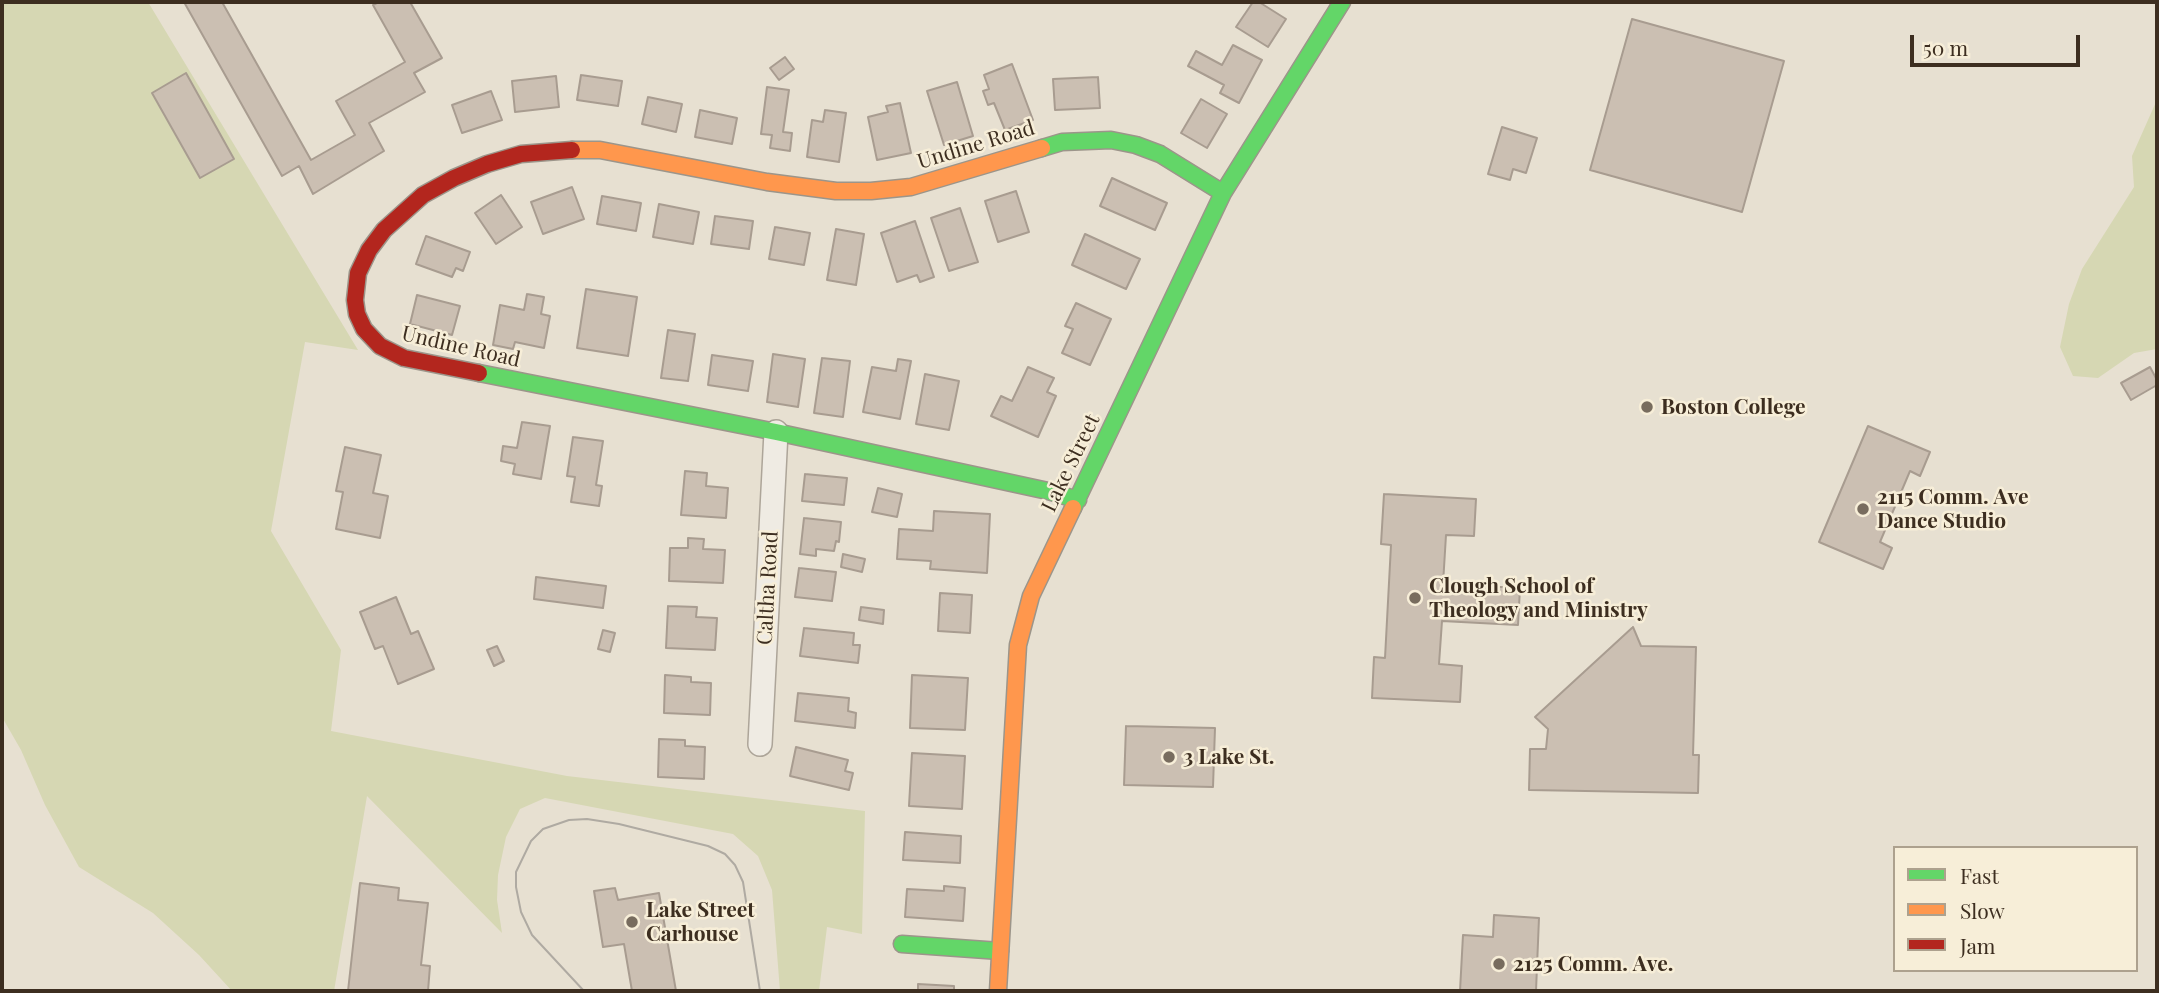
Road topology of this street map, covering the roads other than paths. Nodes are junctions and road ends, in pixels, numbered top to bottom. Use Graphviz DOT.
graph roads {
  1 [pos="1342,2"];
  2 [pos="1223,193"];
  3 [pos="776,432"];
  4 [pos="1078,500"];
  5 [pos="760,744"];
  6 [pos="902,944"];
  7 [pos="1000,951"];
  8 [pos="998,991"];
  1 -- 2 [label="street, Lake Street"];
  2 -- 3 [label="street, Undine Road"];
  2 -- 4 [label="street, Lake Street"];
  3 -- 4 [label="street, Undine Road"];
  3 -- 5 [label="street, Caltha Road"];
  4 -- 7 [label="street, Lake Street"];
  6 -- 7 [label="street"];
  7 -- 8 [label="street, Lake Street"];
}
